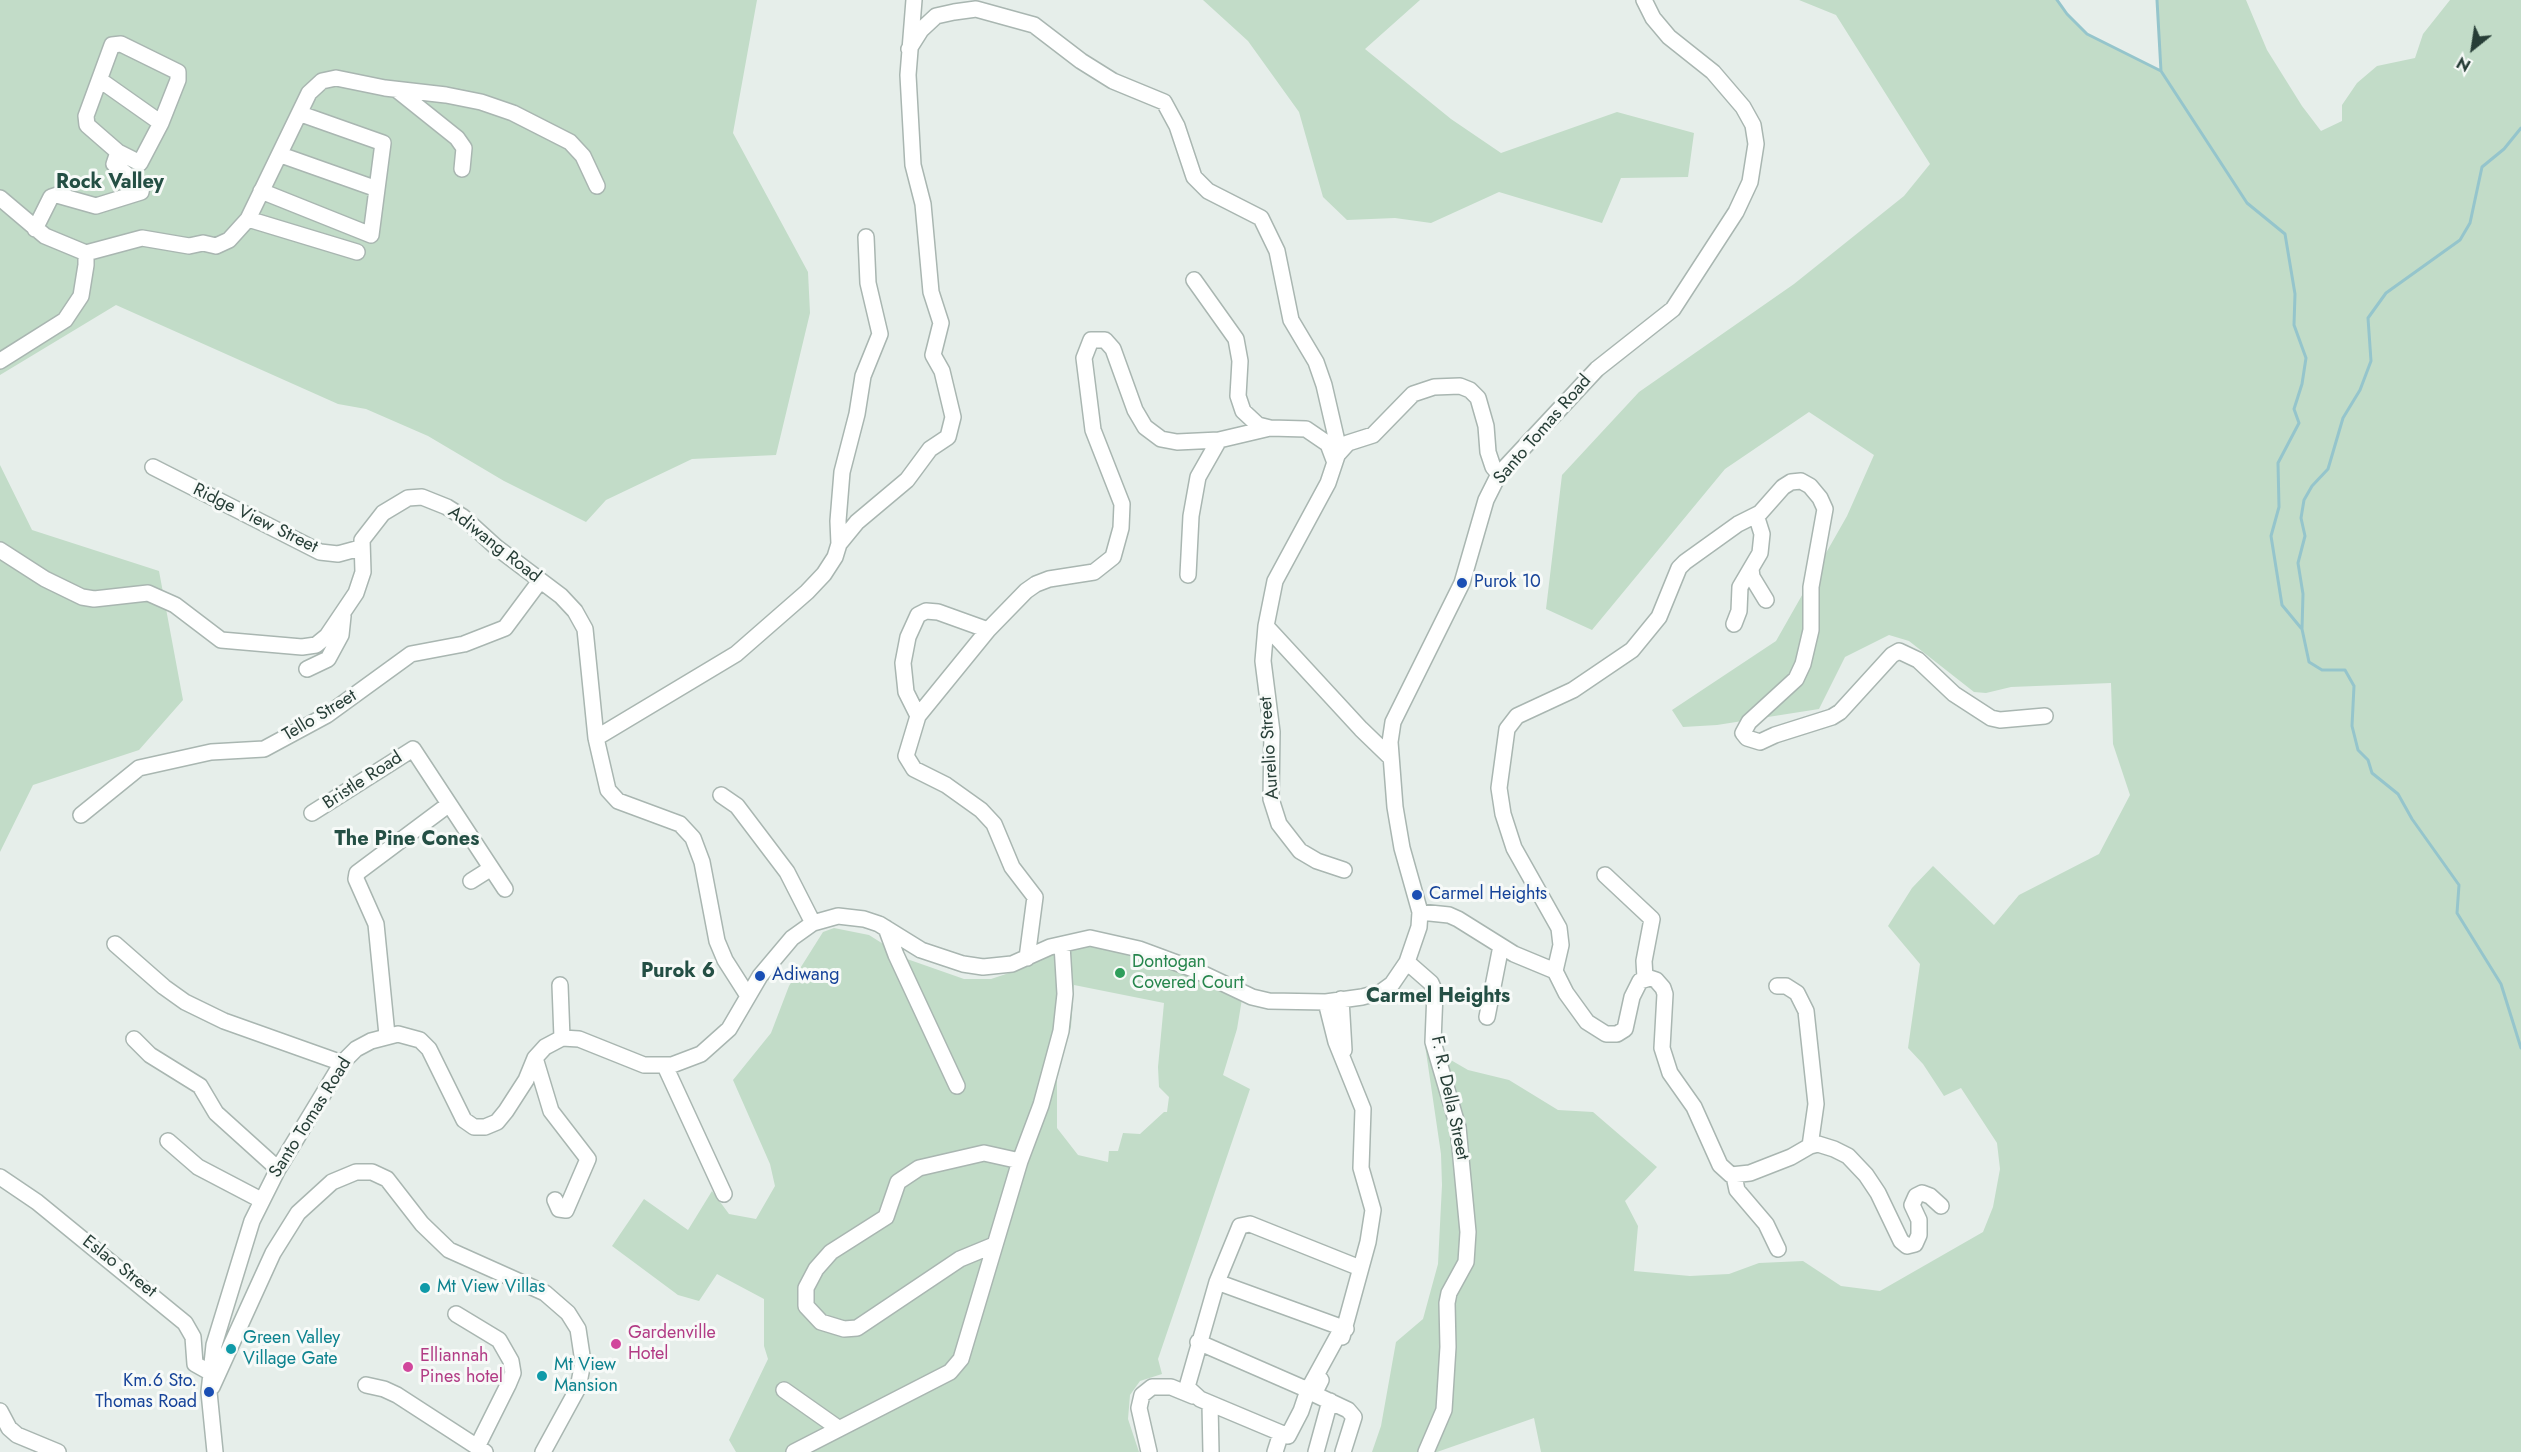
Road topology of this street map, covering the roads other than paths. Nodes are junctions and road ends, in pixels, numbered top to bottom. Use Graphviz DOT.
graph roads {
  1 [pos="914,0"];
  2 [pos="1644,0"];
  3 [pos="909,49"];
  4 [pos="100,80"];
  5 [pos="397,90"];
  6 [pos="301,114"];
  7 [pos="160,123"];
  8 [pos="118,152"];
  9 [pos="281,155"];
  10 [pos="462,169"];
  11 [pos="597,186"];
  12 [pos="377,189"];
  13 [pos="261,192"];
  14 [pos="0,198"];
  15 [pos="248,219"];
  16 [pos="35,229"];
  17 [pos="866,237"];
  18 [pos="357,252"];
  19 [pos="86,254"];
  20 [pos="1194,280"];
  21 [pos="0,361"];
  22 [pos="1270,428"];
  23 [pos="1219,440"];
  24 [pos="1337,458"];
  25 [pos="153,467"];
  26 [pos="1499,474"];
  27 [pos="1756,515"];
  28 [pos="839,544"];
  29 [pos="360,548"];
  30 [pos="0,550"];
  31 [pos="1751,569"];
  32 [pos="1188,575"];
  33 [pos="540,581"];
  34 [pos="1766,600"];
  35 [pos="344,613"];
  36 [pos="1734,624"];
  37 [pos="1266,626"];
  38 [pos="988,630"];
  39 [pos="308,669"];
  40 [pos="918,716"];
  41 [pos="2046,716"];
  42 [pos="596,738"];
  43 [pos="1390,757"];
  44 [pos="720,795"];
  45 [pos="448,805"];
  46 [pos="312,813"];
  47 [pos="81,815"];
  48 [pos="490,869"];
  49 [pos="1344,870"];
  50 [pos="1605,874"];
  51 [pos="471,881"];
  52 [pos="505,889"];
  53 [pos="1420,912"];
  54 [pos="813,923"];
  55 [pos="886,928"];
  56 [pos="115,944"];
  57 [pos="1062,945"];
  58 [pos="1501,946"];
  59 [pos="1027,958"];
  60 [pos="1407,962"];
  61 [pos="1555,971"];
  62 [pos="1645,978"];
  63 [pos="560,985"];
  64 [pos="1777,986"];
  65 [pos="748,996"];
  66 [pos="1333,1000"];
  67 [pos="1487,1017"];
  68 [pos="387,1035"];
  69 [pos="562,1038"];
  70 [pos="135,1039"];
  71 [pos="535,1058"];
  72 [pos="342,1063"];
  73 [pos="665,1066"];
  74 [pos="957,1086"];
  75 [pos="168,1142"];
  76 [pos="1810,1146"];
  77 [pos="1020,1161"];
  78 [pos="278,1169"];
  79 [pos="1734,1176"];
  80 [pos="0,1178"];
  81 [pos="724,1194"];
  82 [pos="261,1200"];
  83 [pos="555,1200"];
  84 [pos="1941,1206"];
  85 [pos="994,1245"];
  86 [pos="1778,1248"];
  87 [pos="1360,1268"];
  88 [pos="1217,1282"];
  89 [pos="456,1314"];
  90 [pos="1344,1329"];
  91 [pos="1198,1342"];
  92 [pos="211,1373"];
  93 [pos="366,1385"];
  94 [pos="784,1390"];
  95 [pos="1308,1390"];
  96 [pos="209,1392"];
  97 [pos="1193,1396"];
  98 [pos="1330,1401"];
  99 [pos="1210,1404"];
  100 [pos="0,1411"];
  101 [pos="838,1428"];
  102 [pos="1281,1433"];
  103 [pos="481,1449"];
  104 [pos="58,1452"];
  105 [pos="215,1452"];
  106 [pos="543,1452"];
  107 [pos="794,1452"];
  108 [pos="1149,1452"];
  109 [pos="1211,1452"];
  110 [pos="1275,1452"];
  111 [pos="1316,1452"];
  112 [pos="1343,1452"];
  113 [pos="1426,1452"];
  1 -- 3 [label="street"];
  2 -- 26 [label="street, Santo Tomas Road"];
  3 -- 24 [label="street"];
  3 -- 28 [label="street"];
  4 -- 7 [label="street"];
  4 -- 7 [label="street"];
  4 -- 8 [label="street"];
  5 -- 6 [label="street"];
  5 -- 10 [label="street"];
  5 -- 11 [label="street"];
  6 -- 9 [label="street"];
  6 -- 12 [label="street"];
  7 -- 8 [label="street"];
  8 -- 16 [label="street"];
  9 -- 12 [label="street"];
  9 -- 13 [label="street"];
  12 -- 13 [label="street"];
  13 -- 15 [label="street"];
  14 -- 16 [label="street"];
  15 -- 18 [label="street"];
  15 -- 19 [label="street"];
  16 -- 19 [label="street"];
  17 -- 28 [label="street"];
  19 -- 21 [label="street"];
  20 -- 22 [label="street"];
  22 -- 23 [label="street"];
  22 -- 24 [label="street"];
  23 -- 32 [label="street"];
  23 -- 38 [label="street"];
  24 -- 26 [label="street"];
  24 -- 37 [label="street, Aurelio Street"];
  25 -- 29 [label="street, Ridge View Street"];
  26 -- 43 [label="street, Santo Tomas Road"];
  27 -- 31 [label="street"];
  27 -- 41 [label="street"];
  27 -- 61 [label="street"];
  28 -- 42 [label="street"];
  29 -- 33 [label="street, Adiwang Road"];
  29 -- 35 [label="street"];
  30 -- 35 [label="street"];
  31 -- 34 [label="street"];
  31 -- 36 [label="street"];
  33 -- 42 [label="street, Adiwang Road"];
  33 -- 47 [label="street, Tello Street"];
  35 -- 39 [label="street"];
  37 -- 43 [label="street"];
  37 -- 49 [label="street, Aurelio Street"];
  38 -- 40 [label="street"];
  38 -- 40 [label="street"];
  40 -- 59 [label="street"];
  42 -- 65 [label="street, Adiwang Road"];
  43 -- 53 [label="street, Santo Tomas Road"];
  44 -- 54 [label="street"];
  45 -- 46 [label="street, Bristle Road"];
  45 -- 48 [label="street"];
  45 -- 68 [label="street"];
  48 -- 51 [label="street"];
  48 -- 52 [label="street"];
  50 -- 62 [label="street"];
  53 -- 58 [label="street"];
  53 -- 60 [label="street, Santo Tomas Road"];
  54 -- 55 [label="street, Santo Tomas Road"];
  54 -- 65 [label="street, Santo Tomas Road"];
  55 -- 59 [label="street, Santo Tomas Road"];
  55 -- 74 [label="street"];
  56 -- 72 [label="street"];
  57 -- 59 [label="street, Santo Tomas Road"];
  57 -- 66 [label="street, Santo Tomas Road"];
  57 -- 77 [label="street"];
  58 -- 61 [label="street"];
  58 -- 67 [label="street"];
  60 -- 66 [label="street, Santo Tomas Road"];
  60 -- 113 [label="street, F. R. Della Street"];
  61 -- 62 [label="street"];
  62 -- 79 [label="street"];
  63 -- 69 [label="street"];
  64 -- 76 [label="street"];
  65 -- 73 [label="street, Santo Tomas Road"];
  66 -- 87 [label="street"];
  68 -- 71 [label="street"];
  68 -- 72 [label="street, Santo Tomas Road"];
  69 -- 71 [label="street"];
  69 -- 73 [label="street, Santo Tomas Road"];
  70 -- 78 [label="street"];
  71 -- 83 [label="street"];
  72 -- 78 [label="street, Santo Tomas Road"];
  73 -- 81 [label="street"];
  75 -- 82 [label="street"];
  76 -- 79 [label="street"];
  76 -- 84 [label="street"];
  77 -- 85 [label="street"];
  77 -- 85 [label="street"];
  78 -- 82 [label="street, Santo Tomas Road"];
  79 -- 86 [label="street"];
  80 -- 92 [label="street, Eslao Street"];
  82 -- 92 [label="street, Santo Tomas Road"];
  85 -- 101 [label="street"];
  87 -- 88 [label="street"];
  87 -- 90 [label="street"];
  88 -- 90 [label="street"];
  88 -- 91 [label="street"];
  89 -- 103 [label="street"];
  90 -- 95 [label="street"];
  90 -- 98 [label="street"];
  91 -- 95 [label="street"];
  91 -- 97 [label="street"];
  92 -- 96 [label="street, Santo Tomas Road"];
  93 -- 103 [label="street"];
  94 -- 101 [label="street"];
  95 -- 102 [label="street"];
  96 -- 105 [label="street, Santo Tomas Road"];
  96 -- 106 [label="street"];
  97 -- 99 [label="street"];
  97 -- 108 [label="street"];
  98 -- 111 [label="street"];
  98 -- 112 [label="street"];
  99 -- 102 [label="street"];
  99 -- 109 [label="street"];
  100 -- 104 [label="street"];
  101 -- 107 [label="street"];
  102 -- 110 [label="street"];
}
